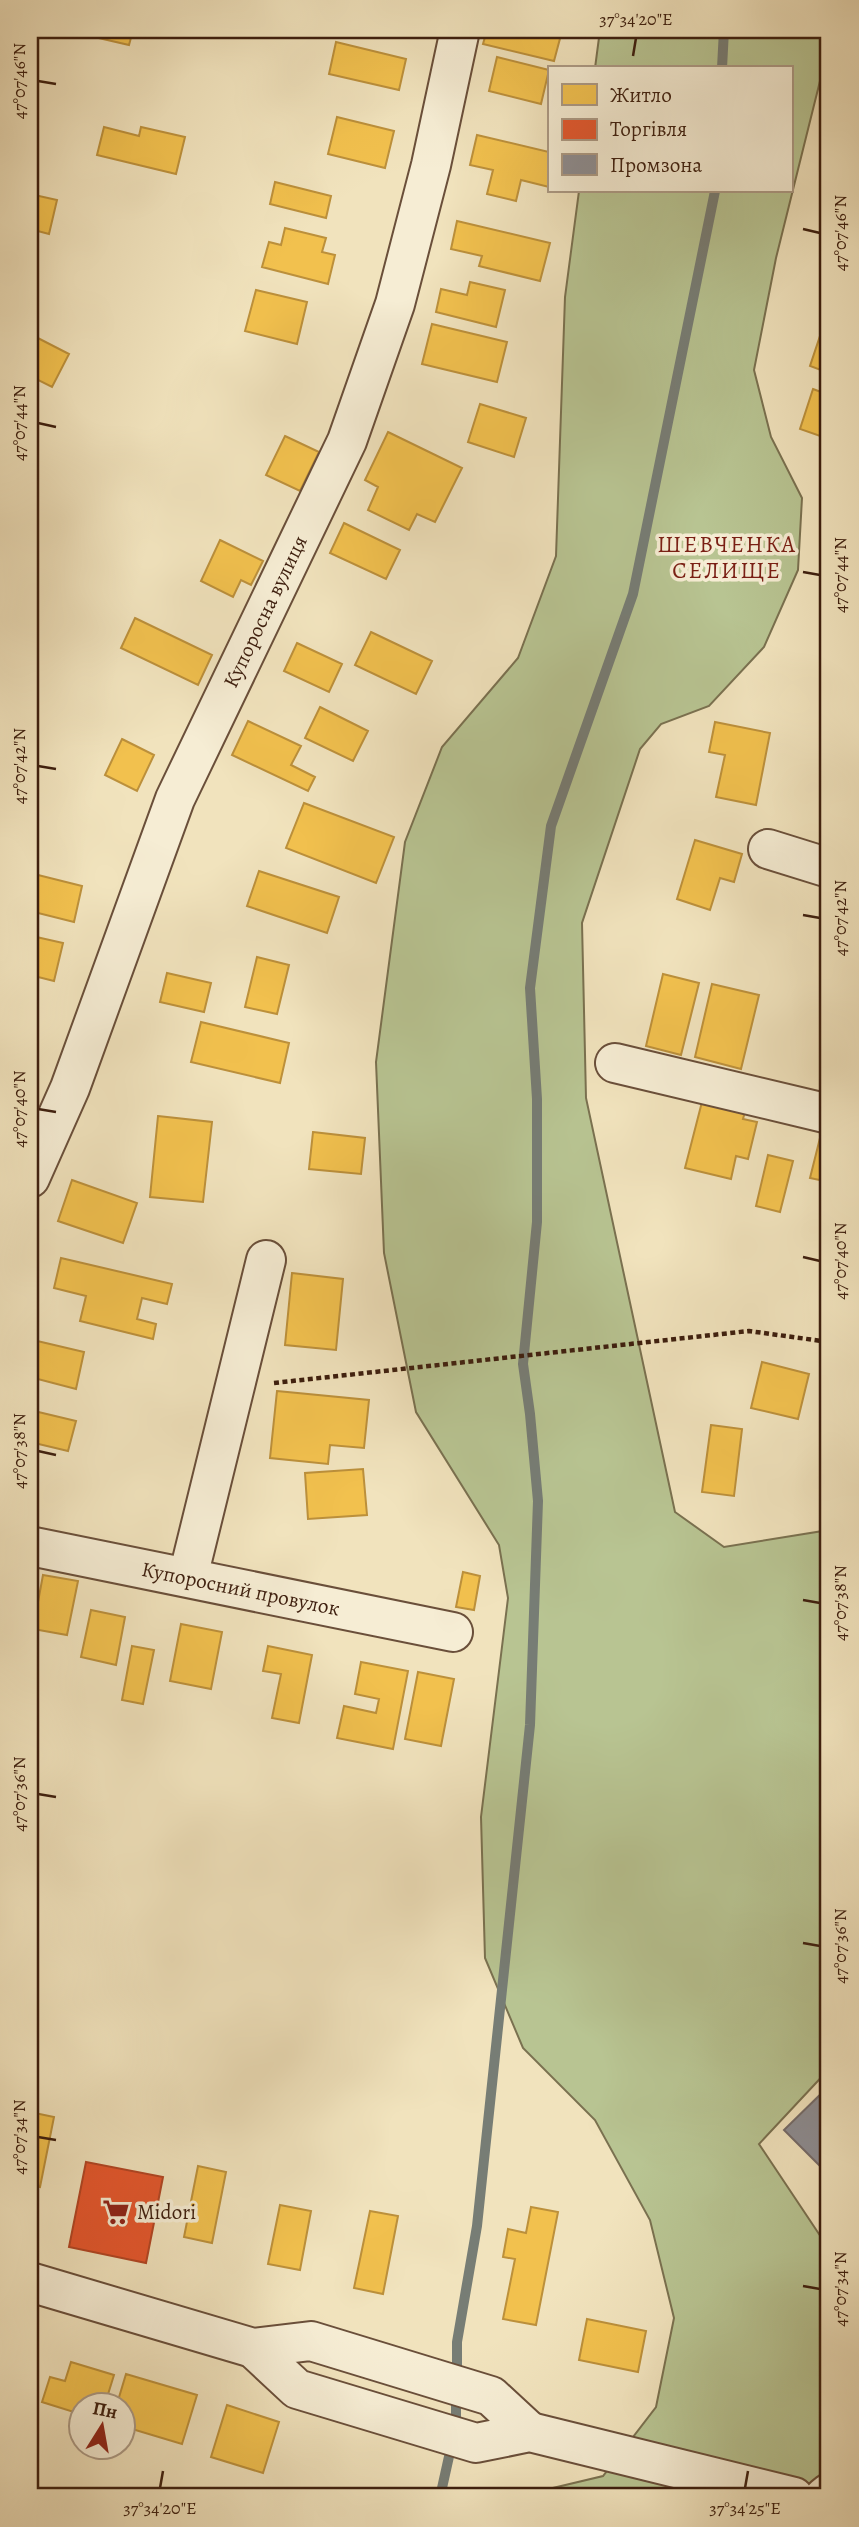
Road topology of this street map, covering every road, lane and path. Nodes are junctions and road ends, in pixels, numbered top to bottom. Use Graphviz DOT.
graph roads {
  1 [pos="460,30"];
  2 [pos="768,849"];
  3 [pos="829,868"];
  4 [pos="615,1063"];
  5 [pos="829,1114"];
  6 [pos="30,1178"];
  7 [pos="266,1260"];
  8 [pos="829,1342"];
  9 [pos="234,1388"];
  10 [pos="30,1546"];
  11 [pos="188,1577"];
  12 [pos="453,1632"];
  13 [pos="30,2282"];
  14 [pos="253,2348"];
  15 [pos="530,2432"];
  16 [pos="829,2493"];
  17 [pos="794,2497"];
  18 [pos="824,2497"];
  1 -- 6 [label="street, Купоросна вулиця"];
  2 -- 3 [label="street"];
  4 -- 5 [label="street"];
  7 -- 9 [label="street"];
  8 -- 9 [label="path"];
  9 -- 11 [label="street"];
  10 -- 11 [label="street, Купоросний провулок"];
  11 -- 12 [label="street, Купоросний провулок"];
  13 -- 14 [label="street"];
  14 -- 15 [label="street"];
  14 -- 15 [label="street"];
  15 -- 17 [label="street"];
  16 -- 18 [label="street"];
}
